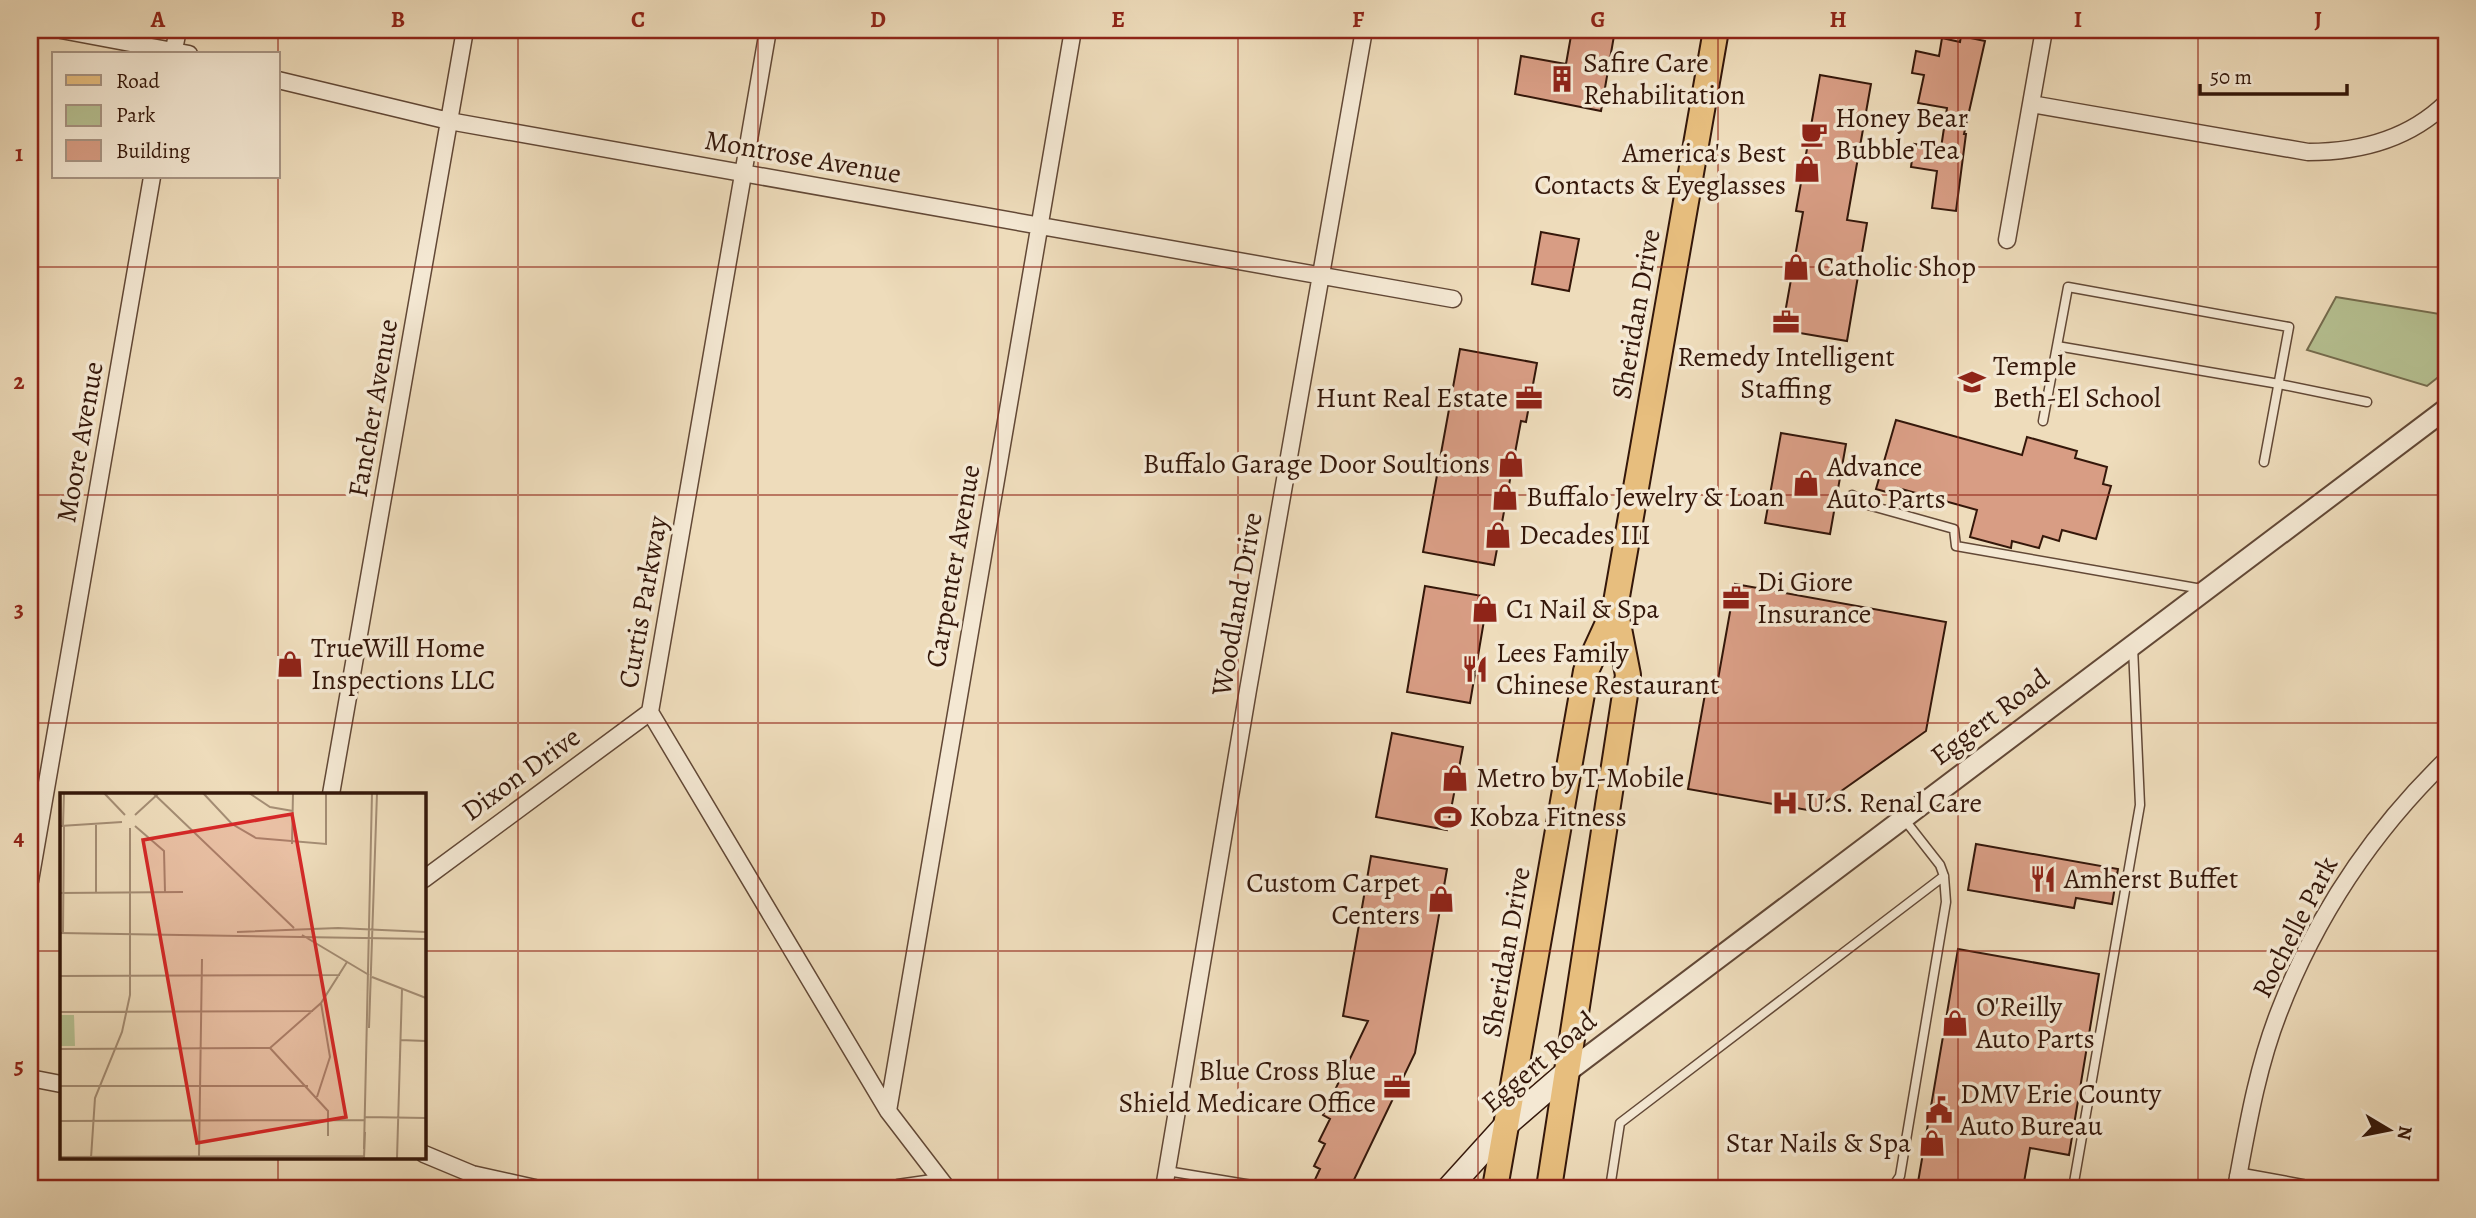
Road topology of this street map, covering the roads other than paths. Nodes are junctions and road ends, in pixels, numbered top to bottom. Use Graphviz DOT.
graph roads {
  1 [pos="61,30"];
  2 [pos="178,30"];
  3 [pos="464,30"];
  4 [pos="768,30"];
  5 [pos="1073,30"];
  6 [pos="1364,30"];
  7 [pos="1716,30"];
  8 [pos="2043,30"];
  9 [pos="174,52"];
  10 [pos="179,52"];
  11 [pos="280,80"];
  12 [pos="2446,103"];
  13 [pos="2031,104"];
  14 [pos="449,121"];
  15 [pos="744,173"];
  16 [pos="152,178"];
  17 [pos="1038,225"];
  18 [pos="2007,240"];
  19 [pos="1321,275"];
  20 [pos="1453,299"];
  21 [pos="2057,346"];
  22 [pos="2279,384"];
  23 [pos="2367,402"];
  24 [pos="2446,409"];
  25 [pos="2043,421"];
  26 [pos="2264,462"];
  27 [pos="1852,495"];
  28 [pos="2208,590"];
  29 [pos="1615,608"];
  30 [pos="2133,647"];
  31 [pos="650,712"];
  32 [pos="2446,760"];
  33 [pos="331,793"];
  34 [pos="1904,819"];
  35 [pos="1944,876"];
  36 [pos="425,878"];
  37 [pos="30,881"];
  38 [pos="1566,1073"];
  39 [pos="30,1079"];
  40 [pos="60,1084"];
  41 [pos="888,1111"];
  42 [pos="1507,1124"];
  43 [pos="425,1154"];
  44 [pos="1167,1171"];
  45 [pos="2237,1182"];
  46 [pos="944,1185"];
  47 [pos="535,1188"];
  48 [pos="898,1188"];
  49 [pos="1164,1188"];
  50 [pos="1270,1188"];
  51 [pos="1449,1188"];
  52 [pos="1495,1188"];
  53 [pos="1549,1188"];
  54 [pos="1610,1188"];
  55 [pos="1892,1188"];
  56 [pos="2073,1188"];
  57 [pos="2304,1188"];
  1 -- 9 [label="street"];
  2 -- 10 [label="street"];
  3 -- 14 [label="street, Fancher Avenue"];
  4 -- 15 [label="street, Curtis Parkway"];
  5 -- 17 [label="street, Carpenter Avenue"];
  6 -- 19 [label="street, Woodland Drive"];
  7 -- 29 [label="main road, Sheridan Drive"];
  8 -- 13 [label="street"];
  11 -- 14 [label="street, Montrose Avenue"];
  12 -- 13 [label="street"];
  13 -- 18 [label="street"];
  14 -- 15 [label="street, Montrose Avenue"];
  14 -- 33 [label="street, Fancher Avenue"];
  15 -- 17 [label="street, Montrose Avenue"];
  15 -- 31 [label="street, Curtis Parkway"];
  16 -- 37 [label="street, Moore Avenue"];
  17 -- 19 [label="street, Montrose Avenue"];
  17 -- 41 [label="street, Carpenter Avenue"];
  19 -- 20 [label="street, Montrose Avenue"];
  19 -- 44 [label="street, Woodland Drive"];
  21 -- 22 [label="lane"];
  21 -- 22 [label="lane"];
  21 -- 25 [label="lane"];
  22 -- 23 [label="lane"];
  22 -- 26 [label="lane"];
  24 -- 28 [label="street, Eggert Road"];
  27 -- 28 [label="lane"];
  28 -- 30 [label="street, Eggert Road"];
  29 -- 38 [label="main road, Sheridan Drive"];
  29 -- 42 [label="main road, Sheridan Drive"];
  30 -- 34 [label="street, Eggert Road"];
  30 -- 56 [label="lane"];
  31 -- 36 [label="street, Dixon Drive"];
  31 -- 41 [label="street, Curtis Parkway"];
  32 -- 45 [label="street, Rochelle Park"];
  34 -- 35 [label="lane"];
  34 -- 38 [label="street, Eggert Road"];
  35 -- 54 [label="lane"];
  35 -- 55 [label="lane"];
  38 -- 42 [label="main road, Eggert Road"];
  38 -- 53 [label="main road, Sheridan Drive"];
  39 -- 40 [label="street"];
  41 -- 46 [label="street, Curtis Parkway"];
  42 -- 51 [label="main road, Eggert Road"];
  42 -- 52 [label="main road, Sheridan Drive"];
  43 -- 47 [label="street"];
  44 -- 49 [label="street, Woodland Drive"];
  44 -- 50 [label="lane"];
  45 -- 57 [label="street"];
  46 -- 48 [label="street"];
}
